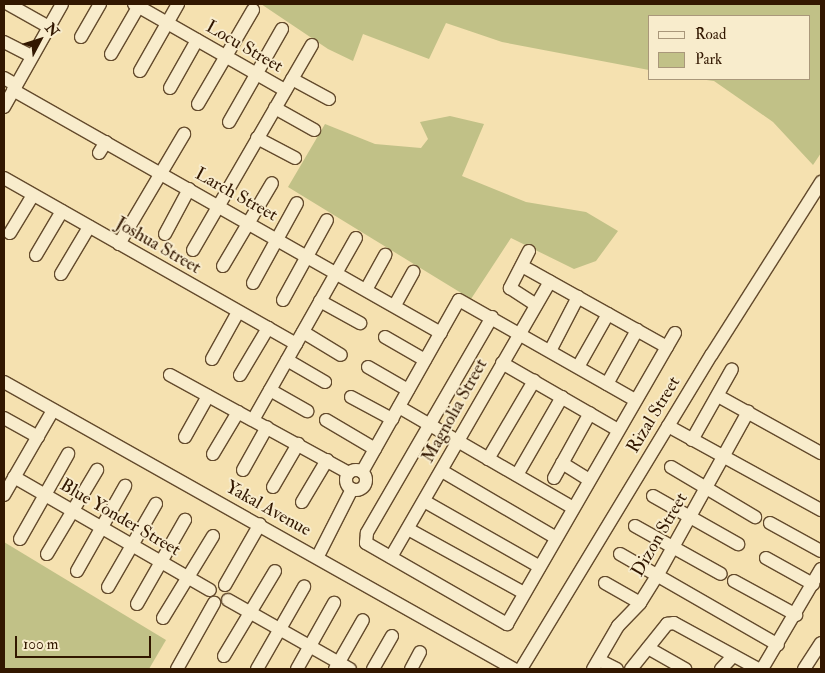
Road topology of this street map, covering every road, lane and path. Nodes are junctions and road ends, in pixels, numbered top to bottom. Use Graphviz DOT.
graph roads {
  1 [pos="8,4"];
  2 [pos="62,4"];
  3 [pos="100,4"];
  4 [pos="178,4"];
  5 [pos="137,5"];
  6 [pos="253,10"];
  7 [pos="167,23"];
  8 [pos="48,27"];
  9 [pos="282,29"];
  10 [pos="81,37"];
  11 [pos="197,40"];
  12 [pos="4,42"];
  13 [pos="312,45"];
  14 [pos="111,54"];
  15 [pos="32,56"];
  16 [pos="226,56"];
  17 [pos="140,71"];
  18 [pos="256,74"];
  19 [pos="4,78"];
  20 [pos="288,85"];
  21 [pos="15,88"];
  22 [pos="170,88"];
  23 [pos="329,99"];
  24 [pos="198,104"];
  25 [pos="4,107"];
  26 [pos="275,108"];
  27 [pos="229,122"];
  28 [pos="314,130"];
  29 [pos="184,134"];
  30 [pos="257,138"];
  31 [pos="295,158"];
  32 [pos="162,173"];
  33 [pos="4,178"];
  34 [pos="821,182"];
  35 [pos="272,183"];
  36 [pos="189,189"];
  37 [pos="33,195"];
  38 [pos="297,203"];
  39 [pos="218,205"];
  40 [pos="62,212"];
  41 [pos="327,220"];
  42 [pos="249,223"];
  43 [pos="89,227"];
  44 [pos="10,233"];
  45 [pos="165,234"];
  46 [pos="277,238"];
  47 [pos="356,238"];
  48 [pos="119,244"];
  49 [pos="193,250"];
  50 [pos="529,251"];
  51 [pos="36,254"];
  52 [pos="307,255"];
  53 [pos="385,255"];
  54 [pos="223,266"];
  55 [pos="522,266"];
  56 [pos="336,272"];
  57 [pos="413,272"];
  58 [pos="61,274"];
  59 [pos="550,282"];
  60 [pos="253,283"];
  61 [pos="367,288"];
  62 [pos="578,297"];
  63 [pos="283,300"];
  64 [pos="320,301"];
  65 [pos="395,305"];
  66 [pos="536,305"];
  67 [pos="238,312"];
  68 [pos="608,314"];
  69 [pos="492,317"];
  70 [pos="360,323"];
  71 [pos="268,328"];
  72 [pos="637,330"];
  73 [pos="303,332"];
  74 [pos="441,333"];
  75 [pos="520,333"];
  76 [pos="675,333"];
  77 [pos="385,337"];
  78 [pos="296,344"];
  79 [pos="667,347"];
  80 [pos="550,351"];
  81 [pos="341,355"];
  82 [pos="212,359"];
  83 [pos="287,360"];
  84 [pos="425,360"];
  85 [pos="502,363"];
  86 [pos="368,367"];
  87 [pos="578,367"];
  88 [pos="732,369"];
  89 [pos="170,375"];
  90 [pos="240,375"];
  91 [pos="534,381"];
  92 [pos="4,382"];
  93 [pos="325,382"];
  94 [pos="607,384"];
  95 [pos="270,390"];
  96 [pos="408,390"];
  97 [pos="208,396"];
  98 [pos="351,396"];
  99 [pos="718,396"];
  100 [pos="562,397"];
  101 [pos="635,400"];
  102 [pos="399,407"];
  103 [pos="53,410"];
  104 [pos="307,411"];
  105 [pos="238,412"];
  106 [pos="748,412"];
  107 [pos="590,413"];
  108 [pos="392,419"];
  109 [pos="253,420"];
  110 [pos="326,420"];
  111 [pos="5,421"];
  112 [pos="429,425"];
  113 [pos="668,426"];
  114 [pos="267,427"];
  115 [pos="618,430"];
  116 [pos="38,437"];
  117 [pos="185,437"];
  118 [pos="692,440"];
  119 [pos="458,442"];
  120 [pos="298,444"];
  121 [pos="375,449"];
  122 [pos="821,453"];
  123 [pos="68,454"];
  124 [pos="213,454"];
  125 [pos="724,457"];
  126 [pos="488,459"];
  127 [pos="327,460"];
  128 [pos="562,463"];
  129 [pos="670,467"];
  130 [pos="97,470"];
  131 [pos="243,470"];
  132 [pos="442,470"];
  133 [pos="355,472"];
  134 [pos="517,475"];
  135 [pos="14,477"];
  136 [pos="554,478"];
  137 [pos="589,480"];
  138 [pos="125,486"];
  139 [pos="273,487"];
  140 [pos="706,489"];
  141 [pos="4,495"];
  142 [pos="45,495"];
  143 [pos="653,496"];
  144 [pos="424,501"];
  145 [pos="302,502"];
  146 [pos="156,504"];
  147 [pos="573,508"];
  148 [pos="821,510"];
  149 [pos="73,511"];
  150 [pos="755,516"];
  151 [pos="690,517"];
  152 [pos="185,520"];
  153 [pos="770,523"];
  154 [pos="260,524"];
  155 [pos="635,526"];
  156 [pos="102,528"];
  157 [pos="408,528"];
  158 [pos="213,536"];
  159 [pos="556,538"];
  160 [pos="20,539"];
  161 [pos="738,544"];
  162 [pos="132,545"];
  163 [pos="673,548"];
  164 [pos="821,551"];
  165 [pos="48,554"];
  166 [pos="314,554"];
  167 [pos="620,554"];
  168 [pos="391,558"];
  169 [pos="766,558"];
  170 [pos="161,562"];
  171 [pos="540,567"];
  172 [pos="821,569"];
  173 [pos="275,570"];
  174 [pos="77,571"];
  175 [pos="721,574"];
  176 [pos="657,576"];
  177 [pos="188,578"];
  178 [pos="734,581"];
  179 [pos="605,583"];
  180 [pos="813,584"];
  181 [pos="225,585"];
  182 [pos="108,587"];
  183 [pos="304,587"];
  184 [pos="210,590"];
  185 [pos="524,593"];
  186 [pos="228,600"];
  187 [pos="214,603"];
  188 [pos="640,603"];
  189 [pos="137,604"];
  190 [pos="334,604"];
  191 [pos="250,612"];
  192 [pos="796,615"];
  193 [pos="163,618"];
  194 [pos="363,620"];
  195 [pos="280,629"];
  196 [pos="392,636"];
  197 [pos="821,642"];
  198 [pos="778,644"];
  199 [pos="310,646"];
  200 [pos="648,648"];
  201 [pos="420,652"];
  202 [pos="224,656"];
  203 [pos="733,656"];
  204 [pos="596,665"];
  205 [pos="337,666"];
  206 [pos="177,669"];
  207 [pos="257,669"];
  208 [pos="297,669"];
  209 [pos="350,669"];
  210 [pos="372,669"];
  211 [pos="411,669"];
  212 [pos="514,669"];
  213 [pos="521,669"];
  214 [pos="617,669"];
  215 [pos="631,669"];
  216 [pos="685,669"];
  217 [pos="721,669"];
  218 [pos="758,669"];
  219 [pos="762,669"];
  220 [pos="804,669"];
  1 -- 8 [label="street"];
  2 -- 8 [label="street"];
  3 -- 10 [label="street"];
  4 -- 7 [label="street"];
  5 -- 7 [label="street, Locu Street"];
  5 -- 14 [label="street"];
  6 -- 16 [label="street"];
  7 -- 11 [label="street, Locu Street"];
  7 -- 17 [label="street"];
  8 -- 15 [label="street"];
  9 -- 18 [label="street"];
  11 -- 16 [label="street, Locu Street"];
  11 -- 22 [label="street"];
  12 -- 15 [label="street"];
  13 -- 20 [label="street"];
  15 -- 21 [label="street"];
  16 -- 18 [label="street, Locu Street"];
  16 -- 24 [label="street"];
  18 -- 20 [label="street, Locu Street"];
  18 -- 27 [label="street"];
  19 -- 21 [label="street, Larch Street"];
  20 -- 23 [label="street, Locu Street"];
  20 -- 26 [label="street"];
  21 -- 25 [label="street"];
  21 -- 32 [label="street, Larch Street"];
  26 -- 28 [label="street"];
  26 -- 30 [label="street"];
  29 -- 32 [label="street"];
  30 -- 31 [label="street"];
  30 -- 39 [label="street"];
  32 -- 36 [label="street, Larch Street"];
  32 -- 48 [label="street"];
  33 -- 37 [label="street, Joshua Street"];
  34 -- 113 [label="street, Rizal Street"];
  35 -- 42 [label="street"];
  36 -- 39 [label="street, Larch Street"];
  36 -- 45 [label="street"];
  37 -- 40 [label="street, Joshua Street"];
  37 -- 44 [label="street"];
  38 -- 46 [label="street"];
  39 -- 42 [label="street, Larch Street"];
  39 -- 49 [label="street"];
  40 -- 43 [label="street, Joshua Street"];
  40 -- 51 [label="street"];
  41 -- 52 [label="street"];
  42 -- 46 [label="street, Larch Street"];
  42 -- 54 [label="street"];
  43 -- 48 [label="street, Joshua Street"];
  43 -- 58 [label="street"];
  46 -- 52 [label="street, Larch Street"];
  46 -- 60 [label="street"];
  47 -- 56 [label="street"];
  48 -- 67 [label="street, Joshua Street"];
  50 -- 55 [label="street"];
  52 -- 56 [label="street, Larch Street"];
  52 -- 63 [label="street"];
  53 -- 61 [label="street"];
  55 -- 59 [label="street"];
  55 -- 66 [label="street"];
  56 -- 61 [label="street, Larch Street"];
  56 -- 64 [label="street"];
  57 -- 65 [label="street"];
  59 -- 62 [label="street"];
  59 -- 66 [label="street, Magnolia Street"];
  61 -- 65 [label="street, Larch Street"];
  62 -- 68 [label="street"];
  62 -- 80 [label="street"];
  64 -- 70 [label="street"];
  64 -- 73 [label="street"];
  65 -- 74 [label="street, Larch Street"];
  66 -- 75 [label="street, Magnolia Street"];
  67 -- 71 [label="street, Joshua Street"];
  67 -- 82 [label="street"];
  68 -- 72 [label="street"];
  68 -- 87 [label="street"];
  69 -- 74 [label="street"];
  69 -- 75 [label="street"];
  69 -- 112 [label="street"];
  71 -- 78 [label="street, Joshua Street"];
  71 -- 90 [label="street"];
  72 -- 79 [label="street"];
  72 -- 94 [label="street"];
  73 -- 78 [label="street"];
  73 -- 81 [label="street"];
  74 -- 84 [label="street"];
  75 -- 80 [label="street"];
  75 -- 85 [label="street, Magnolia Street"];
  76 -- 79 [label="street"];
  77 -- 84 [label="street"];
  78 -- 83 [label="street"];
  79 -- 101 [label="street"];
  80 -- 87 [label="street"];
  83 -- 93 [label="street"];
  83 -- 95 [label="street"];
  84 -- 96 [label="street"];
  85 -- 91 [label="street"];
  85 -- 119 [label="street, Magnolia Street"];
  86 -- 96 [label="street"];
  87 -- 94 [label="street"];
  88 -- 99 [label="street"];
  89 -- 97 [label="street"];
  91 -- 100 [label="street"];
  91 -- 126 [label="street"];
  92 -- 103 [label="street, Yakal Avenue"];
  94 -- 101 [label="street"];
  95 -- 104 [label="street"];
  95 -- 109 [label="street"];
  96 -- 102 [label="street"];
  97 -- 105 [label="street"];
  97 -- 117 [label="street"];
  98 -- 108 [label="street"];
  99 -- 106 [label="street"];
  99 -- 118 [label="street"];
  100 -- 107 [label="street"];
  100 -- 134 [label="street"];
  101 -- 115 [label="street"];
  102 -- 108 [label="street"];
  102 -- 112 [label="street"];
  103 -- 116 [label="street"];
  103 -- 154 [label="street, Yakal Avenue"];
  105 -- 109 [label="street"];
  105 -- 124 [label="street"];
  106 -- 122 [label="street"];
  106 -- 125 [label="street, Dizon Street"];
  107 -- 115 [label="street"];
  107 -- 128 [label="street"];
  108 -- 121 [label="street"];
  109 -- 114 [label="street"];
  110 -- 121 [label="street"];
  111 -- 116 [label="street"];
  112 -- 119 [label="street"];
  112 -- 168 [label="street"];
  113 -- 118 [label="street"];
  113 -- 213 [label="street, Rizal Street"];
  114 -- 120 [label="street"];
  114 -- 131 [label="street"];
  115 -- 137 [label="street"];
  116 -- 135 [label="street"];
  118 -- 125 [label="street"];
  119 -- 126 [label="street"];
  119 -- 132 [label="street, Magnolia Street"];
  120 -- 127 [label="street"];
  120 -- 139 [label="street"];
  121 -- 133 [label="street"];
  123 -- 142 [label="street"];
  125 -- 140 [label="street, Dizon Street"];
  125 -- 148 [label="street"];
  126 -- 134 [label="street"];
  127 -- 133 [label="street"];
  127 -- 145 [label="street"];
  128 -- 136 [label="street"];
  128 -- 137 [label="street"];
  129 -- 140 [label="street"];
  130 -- 149 [label="street"];
  132 -- 144 [label="street, Magnolia Street"];
  132 -- 159 [label="street"];
  133 -- 166 [label="street"];
  134 -- 147 [label="street"];
  135 -- 141 [label="street"];
  135 -- 142 [label="street, Blue Yonder Street"];
  137 -- 147 [label="street"];
  138 -- 156 [label="street"];
  140 -- 150 [label="street"];
  140 -- 151 [label="street, Dizon Street"];
  142 -- 149 [label="street, Blue Yonder Street"];
  142 -- 160 [label="street"];
  143 -- 151 [label="street"];
  144 -- 157 [label="street, Magnolia Street"];
  144 -- 171 [label="street"];
  146 -- 162 [label="street"];
  147 -- 159 [label="street"];
  149 -- 156 [label="street, Blue Yonder Street"];
  149 -- 165 [label="street"];
  151 -- 161 [label="street"];
  151 -- 163 [label="street, Dizon Street"];
  152 -- 170 [label="street"];
  153 -- 164 [label="street"];
  154 -- 166 [label="street, Yakal Avenue"];
  154 -- 181 [label="street"];
  155 -- 163 [label="street"];
  156 -- 162 [label="street, Blue Yonder Street"];
  156 -- 174 [label="street"];
  157 -- 168 [label="street, Magnolia Street"];
  157 -- 185 [label="street"];
  158 -- 177 [label="street"];
  159 -- 171 [label="street"];
  162 -- 170 [label="street, Blue Yonder Street"];
  162 -- 182 [label="street"];
  163 -- 175 [label="street"];
  163 -- 176 [label="street, Dizon Street"];
  166 -- 212 [label="street, Yakal Avenue"];
  167 -- 176 [label="street"];
  168 -- 185 [label="street"];
  169 -- 180 [label="street"];
  170 -- 177 [label="street, Blue Yonder Street"];
  170 -- 189 [label="street"];
  171 -- 185 [label="street"];
  172 -- 180 [label="street"];
  173 -- 191 [label="street"];
  176 -- 188 [label="street, Dizon Street"];
  176 -- 198 [label="street"];
  177 -- 184 [label="street, Blue Yonder Street"];
  177 -- 193 [label="street"];
  178 -- 192 [label="street"];
  179 -- 188 [label="street"];
  180 -- 192 [label="street"];
  181 -- 184 [label="street"];
  181 -- 186 [label="street"];
  183 -- 195 [label="street"];
  184 -- 187 [label="street"];
  186 -- 187 [label="street"];
  186 -- 191 [label="street"];
  187 -- 206 [label="street"];
  188 -- 204 [label="street, Dizon Street"];
  190 -- 199 [label="street"];
  191 -- 195 [label="street"];
  191 -- 202 [label="street"];
  192 -- 198 [label="street"];
  194 -- 205 [label="street"];
  195 -- 199 [label="street"];
  195 -- 207 [label="street"];
  196 -- 210 [label="street"];
  197 -- 220 [label="street"];
  198 -- 219 [label="street"];
  199 -- 205 [label="street"];
  199 -- 208 [label="street"];
  200 -- 203 [label="street"];
  200 -- 215 [label="street"];
  200 -- 216 [label="street"];
  201 -- 211 [label="street"];
  203 -- 217 [label="street"];
  203 -- 218 [label="street"];
  204 -- 214 [label="street"];
  205 -- 209 [label="street"];
}
